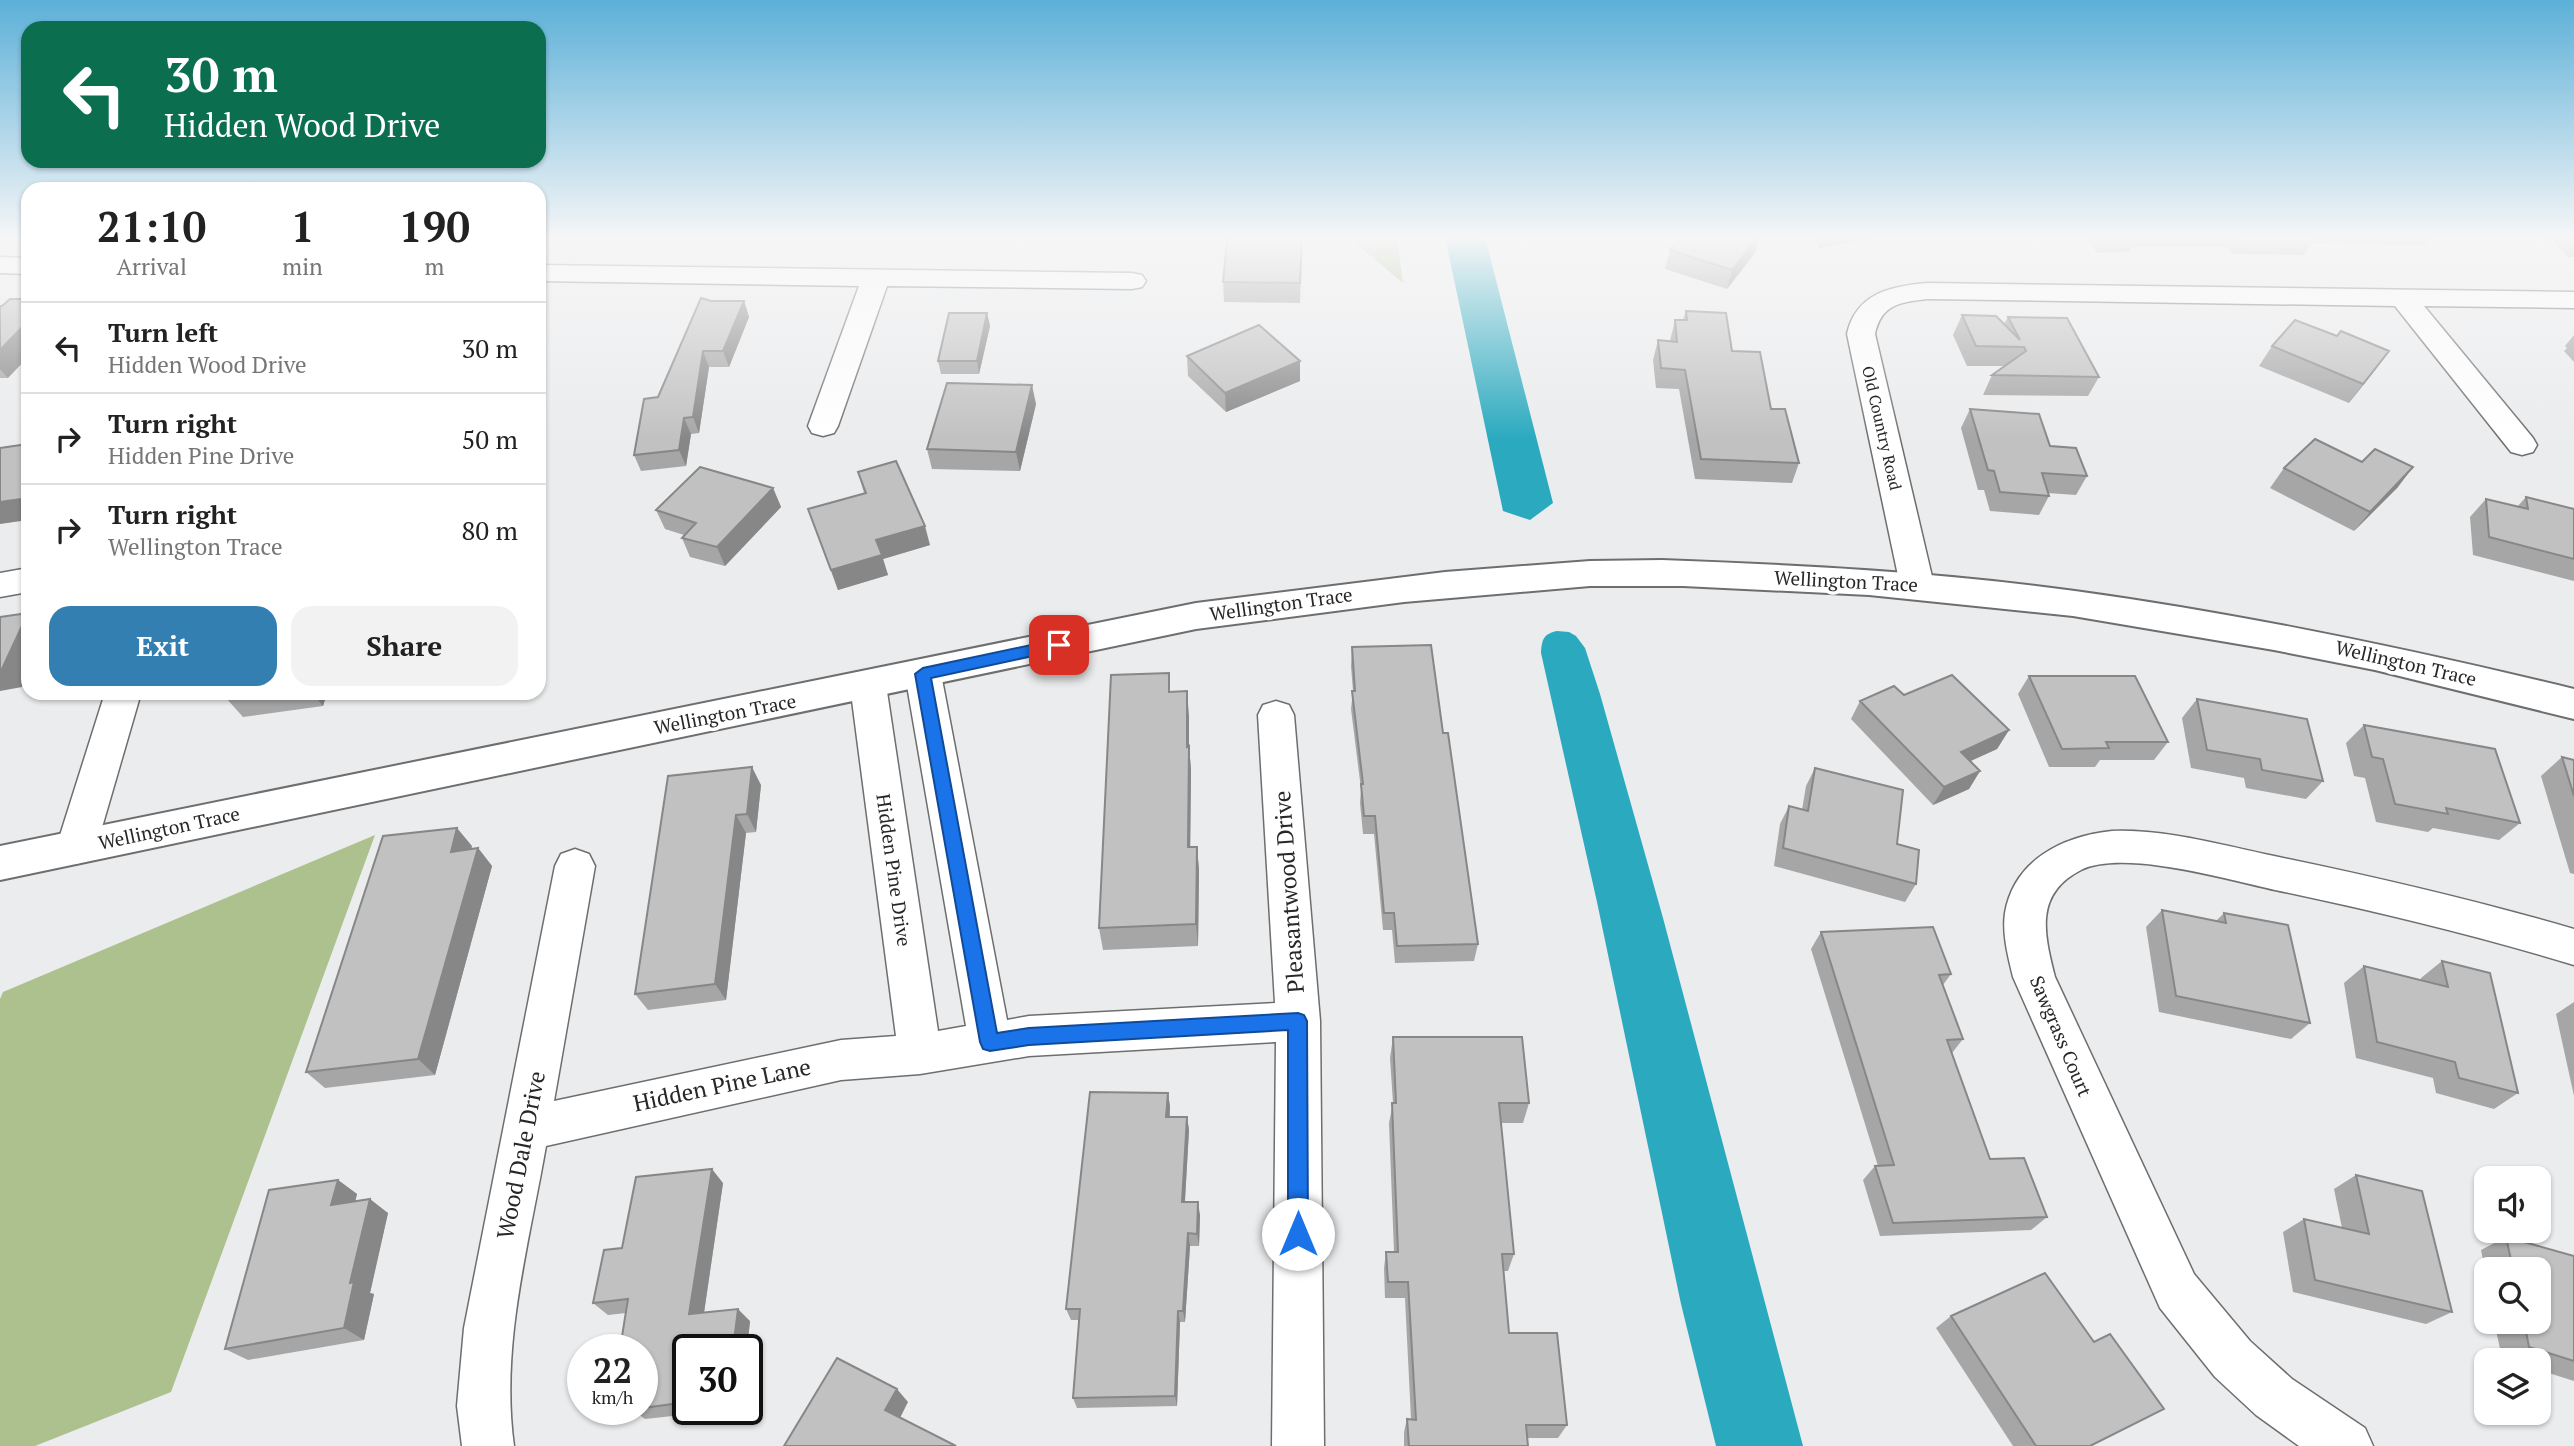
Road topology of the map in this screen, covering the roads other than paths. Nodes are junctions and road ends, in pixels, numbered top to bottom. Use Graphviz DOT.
graph roads {
  1 [pos="866,304"];
  2 [pos="1875,304"];
  3 [pos="2408,304"];
  4 [pos="823,426"];
  5 [pos="2522,445"];
  6 [pos="21,581"];
  7 [pos="1917,584"];
  8 [pos="0,585"];
  9 [pos="923,674"];
  10 [pos="868,685"];
  11 [pos="120,700"];
  12 [pos="2574,704"];
  13 [pos="1276,715"];
  14 [pos="76,848"];
  15 [pos="0,863"];
  16 [pos="575,866"];
  17 [pos="2574,947"];
  18 [pos="1298,1021"];
  19 [pos="990,1042"];
  20 [pos="920,1054"];
  21 [pos="527,1128"];
  22 [pos="488,1446"];
  23 [pos="1298,1446"];
  24 [pos="2347,1446"];
  1 -- 4 [label="street"];
  2 -- 7 [label="street, Old Country Road"];
  3 -- 5 [label="street"];
  6 -- 8 [label="street"];
  7 -- 9 [label="street, Wellington Trace"];
  7 -- 12 [label="street, Wellington Trace"];
  9 -- 10 [label="street, Wellington Trace"];
  9 -- 19 [label="street"];
  10 -- 14 [label="street, Wellington Trace"];
  10 -- 20 [label="street, Hidden Pine Drive"];
  11 -- 14 [label="street"];
  13 -- 18 [label="street, Pleasantwood Drive"];
  14 -- 15 [label="street, Wellington Trace"];
  16 -- 21 [label="street, Wood Dale Drive"];
  17 -- 24 [label="street, Sawgrass Court"];
  18 -- 19 [label="street, Hidden Pine Lane"];
  18 -- 23 [label="street, Pleasantwood Drive"];
  19 -- 20 [label="street, Hidden Pine Lane"];
  20 -- 21 [label="street, Hidden Pine Lane"];
  21 -- 22 [label="street, Wood Dale Drive"];
}
